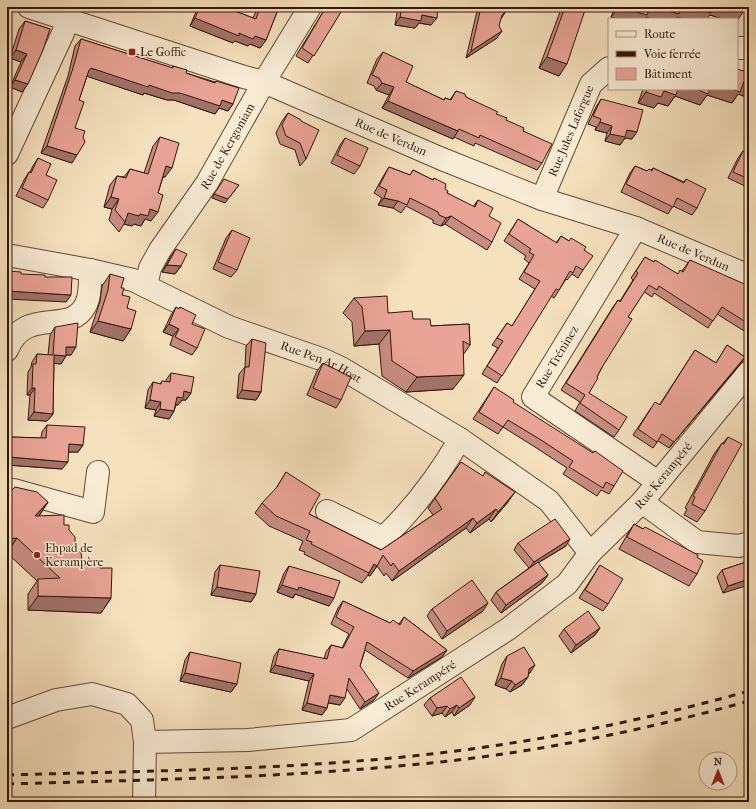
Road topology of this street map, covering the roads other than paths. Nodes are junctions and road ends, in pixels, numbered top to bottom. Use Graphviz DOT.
graph roads {
  1 [pos="29,7"];
  2 [pos="310,7"];
  3 [pos="70,13"];
  4 [pos="738,48"];
  5 [pos="749,48"];
  6 [pos="608,69"];
  7 [pos="264,82"];
  8 [pos="7,154"];
  9 [pos="542,199"];
  10 [pos="636,228"];
  11 [pos="7,255"];
  12 [pos="90,270"];
  13 [pos="749,276"];
  14 [pos="146,286"];
  15 [pos="7,350"];
  16 [pos="749,372"];
  17 [pos="460,439"];
  18 [pos="98,472"];
  19 [pos="658,482"];
  20 [pos="7,490"];
  21 [pos="642,502"];
  22 [pos="327,511"];
  23 [pos="749,543"];
  24 [pos="590,553"];
  25 [pos="7,718"];
  26 [pos="145,742"];
  27 [pos="144,802"];
  1 -- 3 [label="street, Rue de Verdun"];
  2 -- 7 [label="street, Rue de Kergoniam"];
  3 -- 7 [label="street, Rue de Verdun"];
  3 -- 8 [label="street"];
  4 -- 5 [label="street"];
  6 -- 9 [label="street, Rue Jules Laforgue"];
  7 -- 9 [label="street, Rue de Verdun"];
  7 -- 14 [label="street, Rue de Kergoniam"];
  9 -- 10 [label="street, Rue de Verdun"];
  10 -- 13 [label="street, Rue de Verdun"];
  10 -- 19 [label="street, Rue Tréninez"];
  11 -- 12 [label="street, Rue Pen Ar Hoat"];
  12 -- 14 [label="street, Rue Pen Ar Hoat"];
  12 -- 15 [label="street"];
  14 -- 17 [label="street, Rue Pen Ar Hoat"];
  16 -- 19 [label="street, Rue Kerampéré"];
  17 -- 22 [label="street"];
  17 -- 24 [label="street, Rue Pen Ar Hoat"];
  18 -- 20 [label="street"];
  19 -- 21 [label="street, Rue Kerampéré"];
  21 -- 23 [label="street"];
  21 -- 24 [label="street, Rue Kerampéré"];
  24 -- 26 [label="street, Rue Kerampéré"];
  25 -- 26 [label="street"];
  26 -- 27 [label="street"];
}
